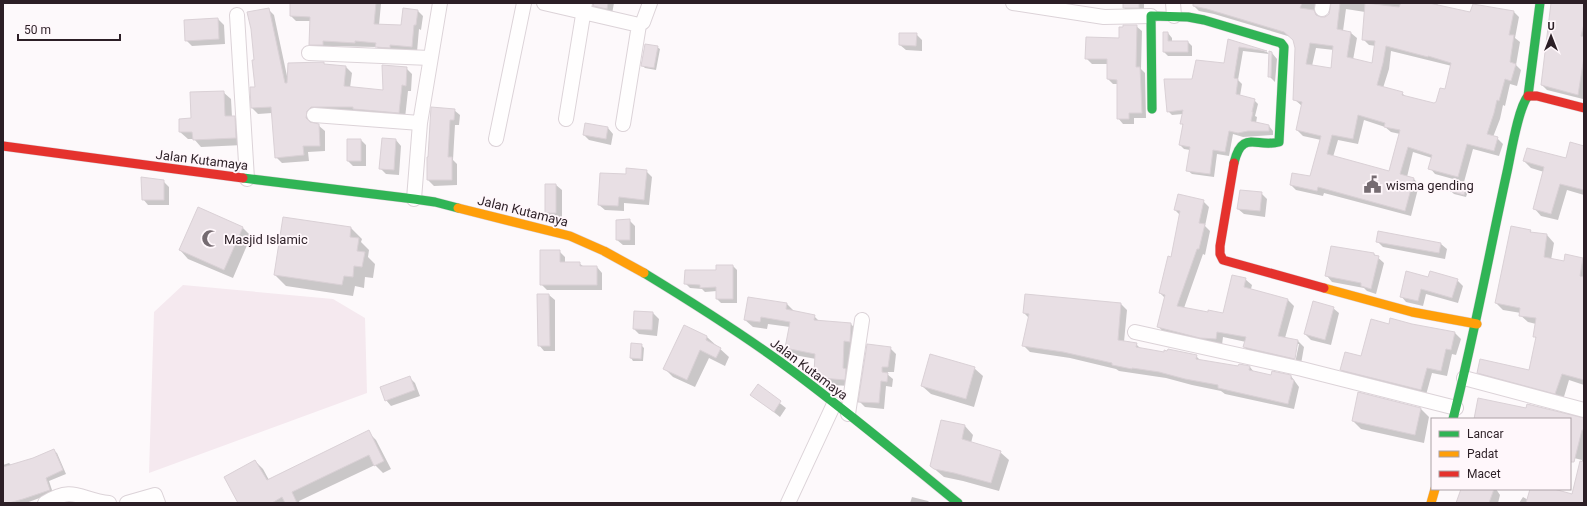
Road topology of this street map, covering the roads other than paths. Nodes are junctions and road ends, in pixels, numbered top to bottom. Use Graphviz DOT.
graph roads {
  1 [pos="440,3"];
  2 [pos="524,3"];
  3 [pos="544,3"];
  4 [pos="650,3"];
  5 [pos="1013,3"];
  6 [pos="1538,4"];
  7 [pos="584,8"];
  8 [pos="1173,10"];
  9 [pos="237,15"];
  10 [pos="1151,16"];
  11 [pos="639,25"];
  12 [pos="309,53"];
  13 [pos="430,58"];
  14 [pos="1528,96"];
  15 [pos="1584,108"];
  16 [pos="1152,109"];
  17 [pos="314,115"];
  18 [pos="566,119"];
  19 [pos="420,123"];
  20 [pos="623,124"];
  21 [pos="496,139"];
  22 [pos="3,146"];
  23 [pos="247,179"];
  24 [pos="414,199"];
  25 [pos="862,320"];
  26 [pos="1477,324"];
  27 [pos="1135,332"];
  28 [pos="1464,378"];
  29 [pos="834,404"];
  30 [pos="1584,410"];
  31 [pos="1455,413"];
  32 [pos="848,414"];
  33 [pos="1435,490"];
  34 [pos="45,503"];
  35 [pos="109,503"];
  36 [pos="128,503"];
  37 [pos="158,503"];
  38 [pos="788,503"];
  39 [pos="958,503"];
  40 [pos="1432,503"];
  1 -- 13 [label="street"];
  2 -- 21 [label="street"];
  3 -- 7 [label="street"];
  4 -- 11 [label="street"];
  5 -- 10 [label="street"];
  6 -- 14 [label="street"];
  7 -- 11 [label="street"];
  7 -- 18 [label="street"];
  8 -- 10 [label="street"];
  8 -- 26 [label="street"];
  9 -- 23 [label="street"];
  10 -- 16 [label="street"];
  11 -- 20 [label="street"];
  12 -- 13 [label="street"];
  13 -- 19 [label="street"];
  14 -- 15 [label="street"];
  14 -- 26 [label="street"];
  17 -- 19 [label="street"];
  19 -- 24 [label="street"];
  22 -- 23 [label="street, Jalan Kutamaya"];
  23 -- 24 [label="street, Jalan Kutamaya"];
  24 -- 29 [label="street, Jalan Kutamaya"];
  25 -- 32 [label="street"];
  26 -- 28 [label="street"];
  27 -- 31 [label="street"];
  28 -- 30 [label="street"];
  28 -- 31 [label="street"];
  29 -- 32 [label="street, Jalan Kutamaya"];
  29 -- 38 [label="street"];
  32 -- 39 [label="street, Jalan Kutamaya"];
  33 -- 40 [label="street"];
  34 -- 35 [label="street"];
  36 -- 37 [label="street"];
}
